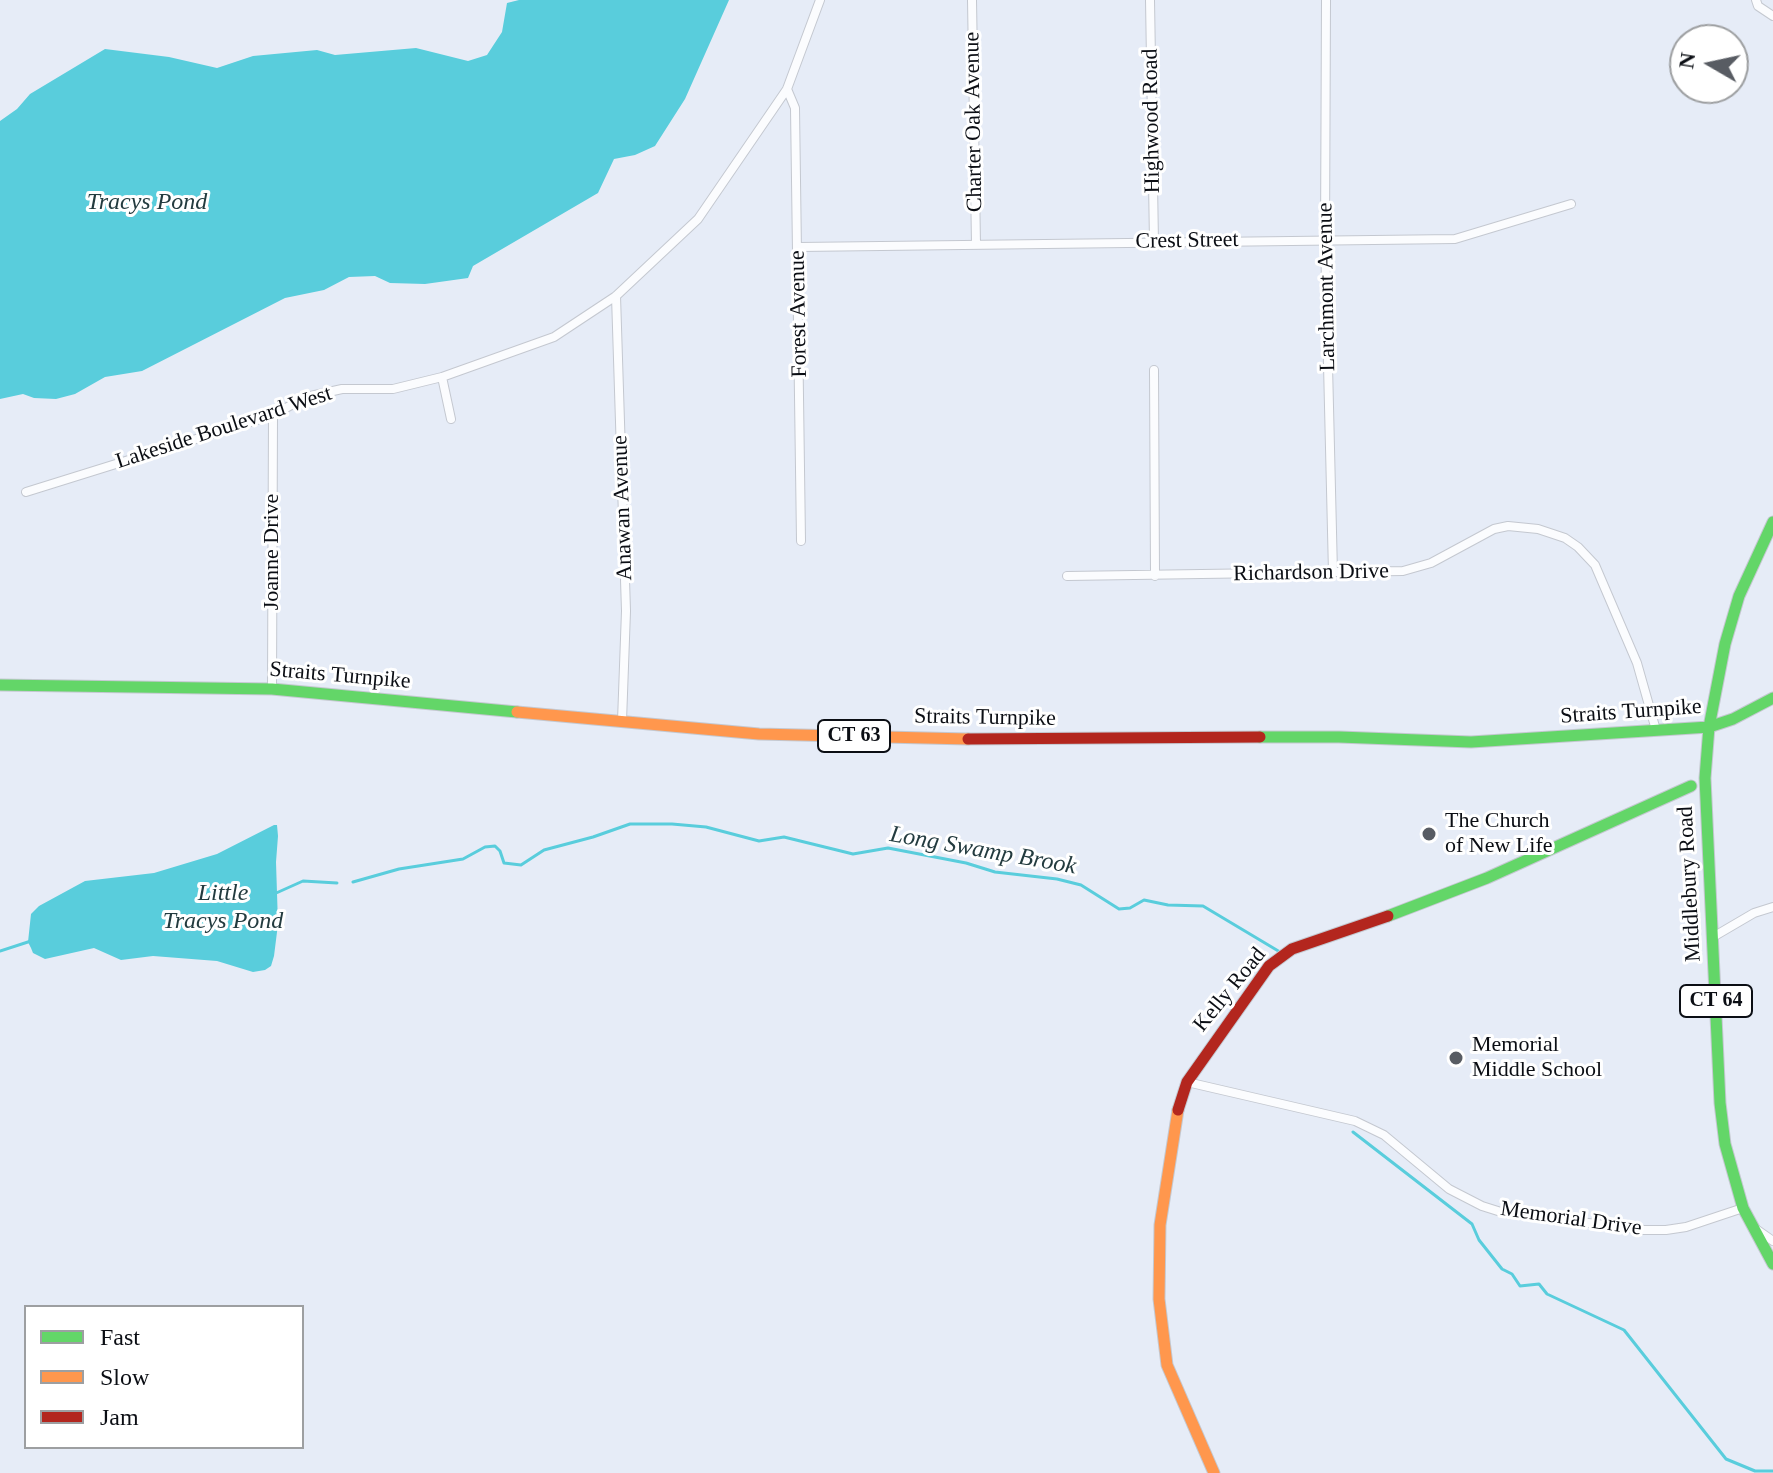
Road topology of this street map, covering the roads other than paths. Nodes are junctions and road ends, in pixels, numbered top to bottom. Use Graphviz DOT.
graph roads {
  1 [pos="820,0"];
  2 [pos="972,0"];
  3 [pos="1150,0"];
  4 [pos="1326,0"];
  5 [pos="1756,0"];
  6 [pos="1773,16"];
  7 [pos="787,89"];
  8 [pos="1571,204"];
  9 [pos="1325,240"];
  10 [pos="1154,242"];
  11 [pos="976,244"];
  12 [pos="799,247"];
  13 [pos="616,296"];
  14 [pos="1154,370"];
  15 [pos="442,377"];
  16 [pos="273,415"];
  17 [pos="451,419"];
  18 [pos="26,492"];
  19 [pos="1773,522"];
  20 [pos="801,541"];
  21 [pos="1333,573"];
  22 [pos="1067,576"];
  23 [pos="1155,576"];
  24 [pos="0,685"];
  25 [pos="272,689"];
  26 [pos="1773,698"];
  27 [pos="622,721"];
  28 [pos="1709,727"];
  29 [pos="1656,730"];
  30 [pos="1691,786"];
  31 [pos="1773,907"];
  32 [pos="1713,937"];
  33 [pos="1187,1082"];
  34 [pos="1743,1208"];
  35 [pos="1752,1226"];
  36 [pos="1773,1241"];
  37 [pos="1773,1264"];
  38 [pos="1214,1473"];
  1 -- 7 [label="street, Lakeside Boulevard West"];
  2 -- 11 [label="street, Charter Oak Avenue"];
  3 -- 10 [label="street, Highwood Road"];
  4 -- 9 [label="street, Larchmont Avenue"];
  5 -- 6 [label="street"];
  7 -- 12 [label="street, Forest Avenue"];
  7 -- 13 [label="street, Lakeside Boulevard West"];
  8 -- 9 [label="street, Crest Street"];
  9 -- 10 [label="street, Crest Street"];
  9 -- 21 [label="street, Larchmont Avenue"];
  10 -- 11 [label="street, Crest Street"];
  11 -- 12 [label="street, Crest Street"];
  12 -- 20 [label="street, Forest Avenue"];
  13 -- 15 [label="street, Lakeside Boulevard West"];
  13 -- 27 [label="street, Anawan Avenue"];
  14 -- 23 [label="street"];
  15 -- 16 [label="street, Lakeside Boulevard West"];
  15 -- 17 [label="street"];
  16 -- 18 [label="street, Lakeside Boulevard West"];
  16 -- 25 [label="street, Joanne Drive"];
  19 -- 28 [label="main road, Middlebury Road / CT 64"];
  21 -- 23 [label="street, Richardson Drive"];
  21 -- 29 [label="street, Richardson Drive"];
  22 -- 23 [label="street, Richardson Drive"];
  24 -- 25 [label="main road, Straits Turnpike / CT 63"];
  25 -- 27 [label="main road, Straits Turnpike / CT 63"];
  26 -- 28 [label="main road, Straits Turnpike / CT 63"];
  27 -- 29 [label="main road, Straits Turnpike / CT 63"];
  28 -- 29 [label="main road, Straits Turnpike / CT 63"];
  28 -- 32 [label="main road, Middlebury Road / CT 64"];
  30 -- 33 [label="main road, Kelly Road"];
  31 -- 32 [label="street"];
  32 -- 34 [label="main road, Middlebury Road / CT 64"];
  33 -- 34 [label="street, Memorial Drive"];
  33 -- 38 [label="main road, Kelly Road"];
  34 -- 35 [label="main road, Middlebury Road / CT 64"];
  35 -- 36 [label="street"];
  35 -- 37 [label="main road, Middlebury Road / CT 64"];
}
